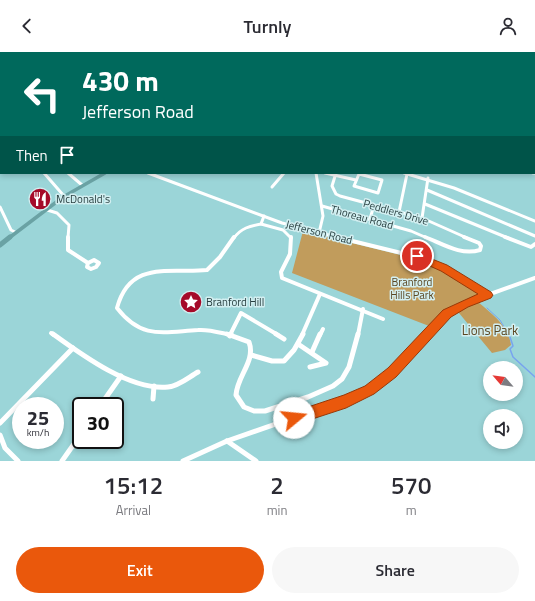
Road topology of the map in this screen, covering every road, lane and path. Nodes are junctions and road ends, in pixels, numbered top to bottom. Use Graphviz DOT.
graph roads {
  1 [pos="45,174"];
  2 [pos="69,174"];
  3 [pos="103,174"];
  4 [pos="151,174"];
  5 [pos="283,174"];
  6 [pos="316,174"];
  7 [pos="335,174"];
  8 [pos="406,174"];
  9 [pos="410,174"];
  10 [pos="428,178"];
  11 [pos="356,180"];
  12 [pos="82,185"];
  13 [pos="272,187"];
  14 [pos="427,190"];
  15 [pos="64,196"];
  16 [pos="425,204"];
  17 [pos="374,205"];
  18 [pos="322,206"];
  19 [pos="0,207"];
  20 [pos="44,209"];
  21 [pos="399,212"];
  22 [pos="264,216"];
  23 [pos="422,218"];
  24 [pos="270,219"];
  25 [pos="370,219"];
  26 [pos="535,221"];
  27 [pos="261,224"];
  28 [pos="267,225"];
  29 [pos="15,232"];
  30 [pos="319,233"];
  31 [pos="535,236"];
  32 [pos="474,240"];
  33 [pos="535,244"];
  34 [pos="0,245"];
  35 [pos="88,263"];
  36 [pos="535,278"];
  37 [pos="320,294"];
  38 [pos="488,295"];
  39 [pos="363,309"];
  40 [pos="382,319"];
  41 [pos="323,329"];
  42 [pos="51,333"];
  43 [pos="230,336"];
  44 [pos="284,339"];
  45 [pos="298,344"];
  46 [pos="73,348"];
  47 [pos="312,352"];
  48 [pos="251,355"];
  49 [pos="310,367"];
  50 [pos="198,372"];
  51 [pos="121,376"];
  52 [pos="154,386"];
  53 [pos="106,397"];
  54 [pos="153,399"];
  55 [pos="290,402"];
  56 [pos="283,405"];
  57 [pos="294,418"];
  58 [pos="288,420"];
  59 [pos="0,423"];
  60 [pos="0,435"];
  61 [pos="227,441"];
  62 [pos="72,447"];
  63 [pos="18,461"];
  64 [pos="62,461"];
  65 [pos="183,461"];
  66 [pos="256,461"];
  1 -- 15 [label="street"];
  2 -- 12 [label="street"];
  3 -- 12 [label="main road"];
  4 -- 22 [label="street, Jefferson Road"];
  5 -- 13 [label="street"];
  6 -- 18 [label="street"];
  7 -- 11 [label="street"];
  7 -- 17 [label="street, Peddlers Drive"];
  8 -- 21 [label="street"];
  9 -- 10 [label="street"];
  10 -- 14 [label="street"];
  10 -- 26 [label="street"];
  11 -- 11 [label="street"];
  12 -- 15 [label="main road"];
  14 -- 16 [label="street"];
  14 -- 31 [label="street"];
  15 -- 20 [label="main road"];
  16 -- 23 [label="street"];
  16 -- 33 [label="street"];
  17 -- 21 [label="street, Peddlers Drive"];
  17 -- 25 [label="street"];
  18 -- 25 [label="street, Thoreau Road"];
  18 -- 30 [label="street"];
  19 -- 29 [label="street"];
  20 -- 29 [label="main road"];
  20 -- 35 [label="street"];
  21 -- 23 [label="street, Peddlers Drive"];
  22 -- 24 [label="street, Jefferson Road"];
  22 -- 27 [label="street"];
  23 -- 32 [label="street, Peddlers Drive"];
  24 -- 28 [label="street"];
  24 -- 30 [label="street, Jefferson Road"];
  25 -- 32 [label="street, Thoreau Road"];
  27 -- 28 [label="street"];
  27 -- 43 [label="street"];
  28 -- 37 [label="street"];
  29 -- 34 [label="main road"];
  30 -- 38 [label="street, Jefferson Road"];
  36 -- 38 [label="street"];
  37 -- 39 [label="street"];
  37 -- 45 [label="street"];
  38 -- 57 [label="street"];
  39 -- 40 [label="street"];
  39 -- 55 [label="street"];
  41 -- 47 [label="street"];
  42 -- 46 [label="street"];
  43 -- 44 [label="street"];
  43 -- 48 [label="street"];
  45 -- 47 [label="street"];
  45 -- 48 [label="street"];
  46 -- 51 [label="street"];
  46 -- 59 [label="street"];
  47 -- 49 [label="street"];
  48 -- 56 [label="street"];
  50 -- 52 [label="street"];
  51 -- 52 [label="street"];
  51 -- 53 [label="street"];
  52 -- 54 [label="street"];
  55 -- 56 [label="street"];
  55 -- 57 [label="street"];
  56 -- 58 [label="street"];
  57 -- 58 [label="street"];
  58 -- 61 [label="street"];
  60 -- 63 [label="street"];
  61 -- 65 [label="street"];
  61 -- 66 [label="street"];
  62 -- 64 [label="street"];
}
